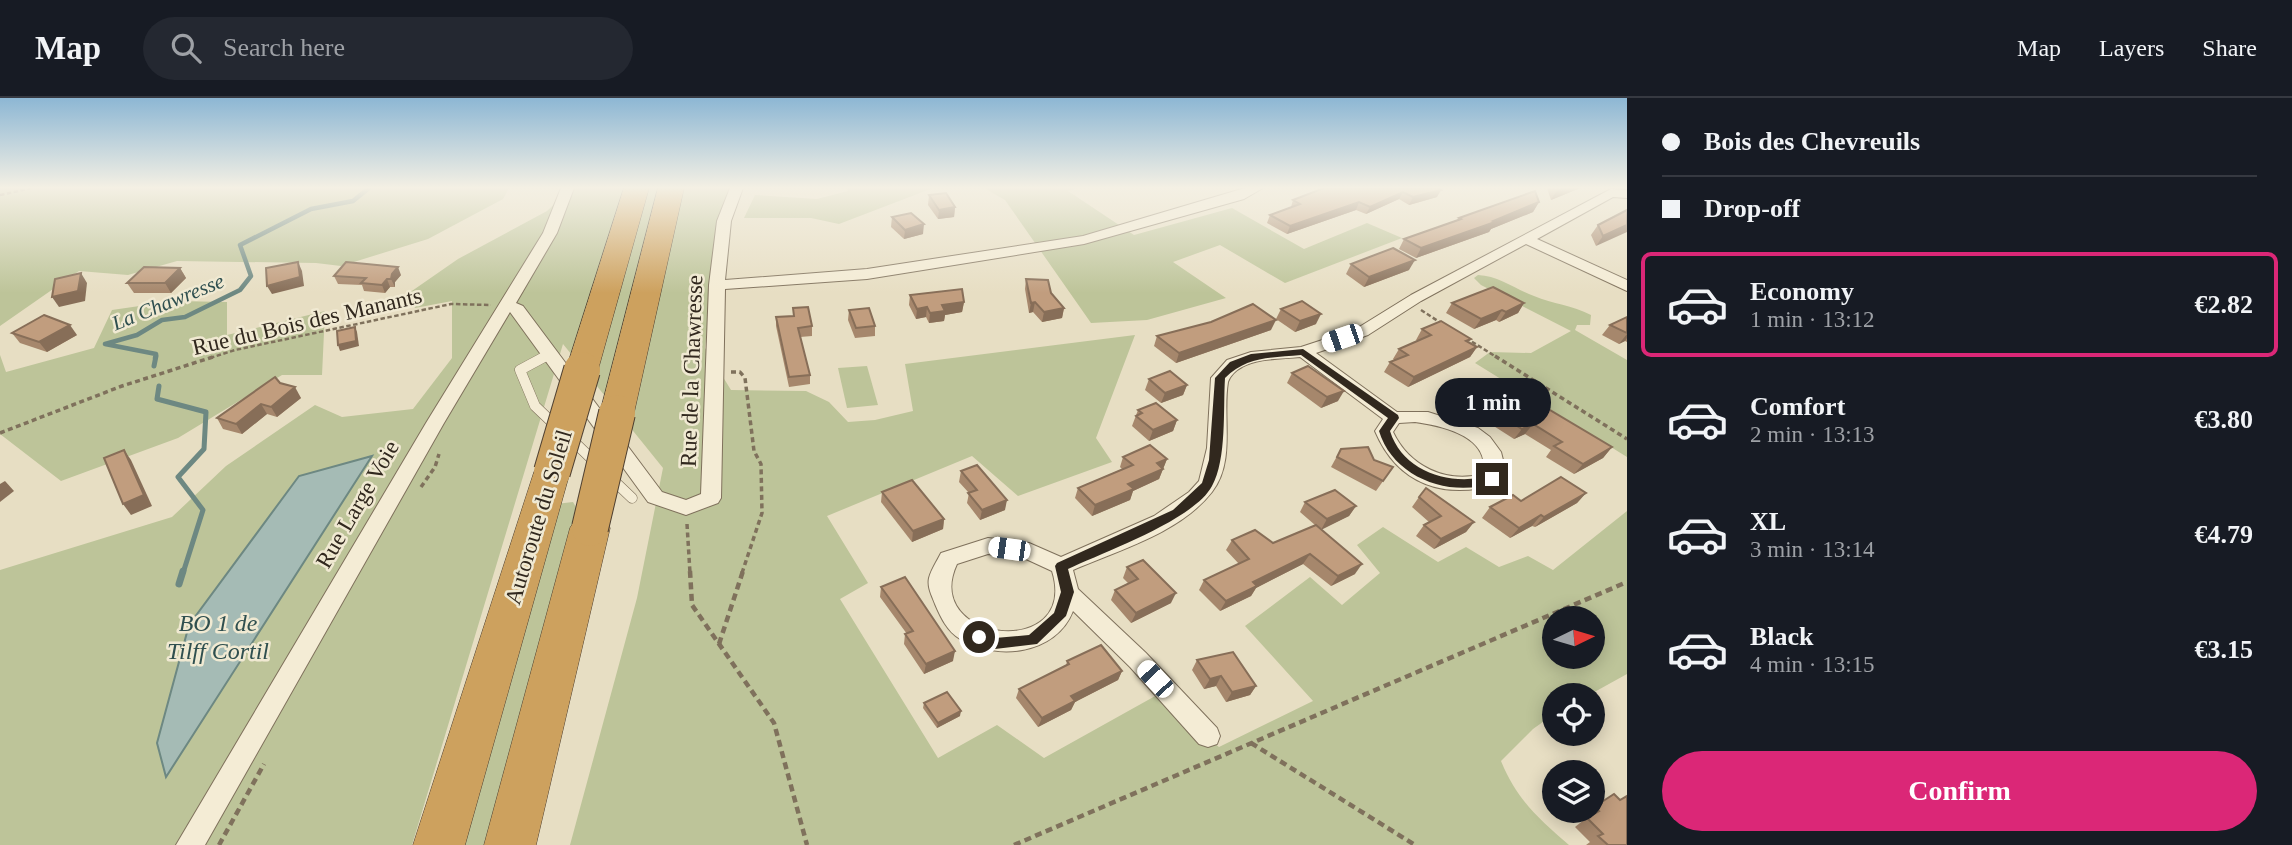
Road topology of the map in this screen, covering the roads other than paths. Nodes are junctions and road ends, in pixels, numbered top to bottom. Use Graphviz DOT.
graph roads {
  1 [pos="554,223"];
  2 [pos="626,223"];
  3 [pos="663,223"];
  4 [pos="686,223"];
  5 [pos="724,223"];
  6 [pos="1144,223"];
  7 [pos="1556,223"];
  8 [pos="1526,239"];
  9 [pos="717,285"];
  10 [pos="1627,286"];
  11 [pos="507,305"];
  12 [pos="1303,352"];
  13 [pos="548,355"];
  14 [pos="626,375"];
  15 [pos="1394,418"];
  16 [pos="632,498"];
  17 [pos="1061,566"];
  18 [pos="1067,592"];
  19 [pos="1208,736"];
  20 [pos="190,845"];
  21 [pos="439,845"];
  22 [pos="510,845"];
  1 -- 11 [label="street, Rue Large Voie"];
  2 -- 21 [label="highway, Autoroute du Soleil, bridge"];
  3 -- 14 [label="highway, Autoroute du Soleil"];
  4 -- 14 [label="highway"];
  5 -- 9 [label="street, Rue de la Chawresse"];
  6 -- 9 [label="street"];
  7 -- 8 [label="street"];
  8 -- 10 [label="street"];
  8 -- 12 [label="street"];
  9 -- 13 [label="street, Rue de la Chawresse"];
  11 -- 13 [label="street"];
  11 -- 20 [label="street, Rue Large Voie"];
  12 -- 15 [label="street"];
  12 -- 17 [label="street"];
  13 -- 16 [label="lane"];
  14 -- 22 [label="highway, Autoroute du Soleil, bridge"];
  15 -- 15 [label="street"];
  17 -- 18 [label="street"];
  17 -- 18 [label="street"];
  18 -- 19 [label="street"];
}
